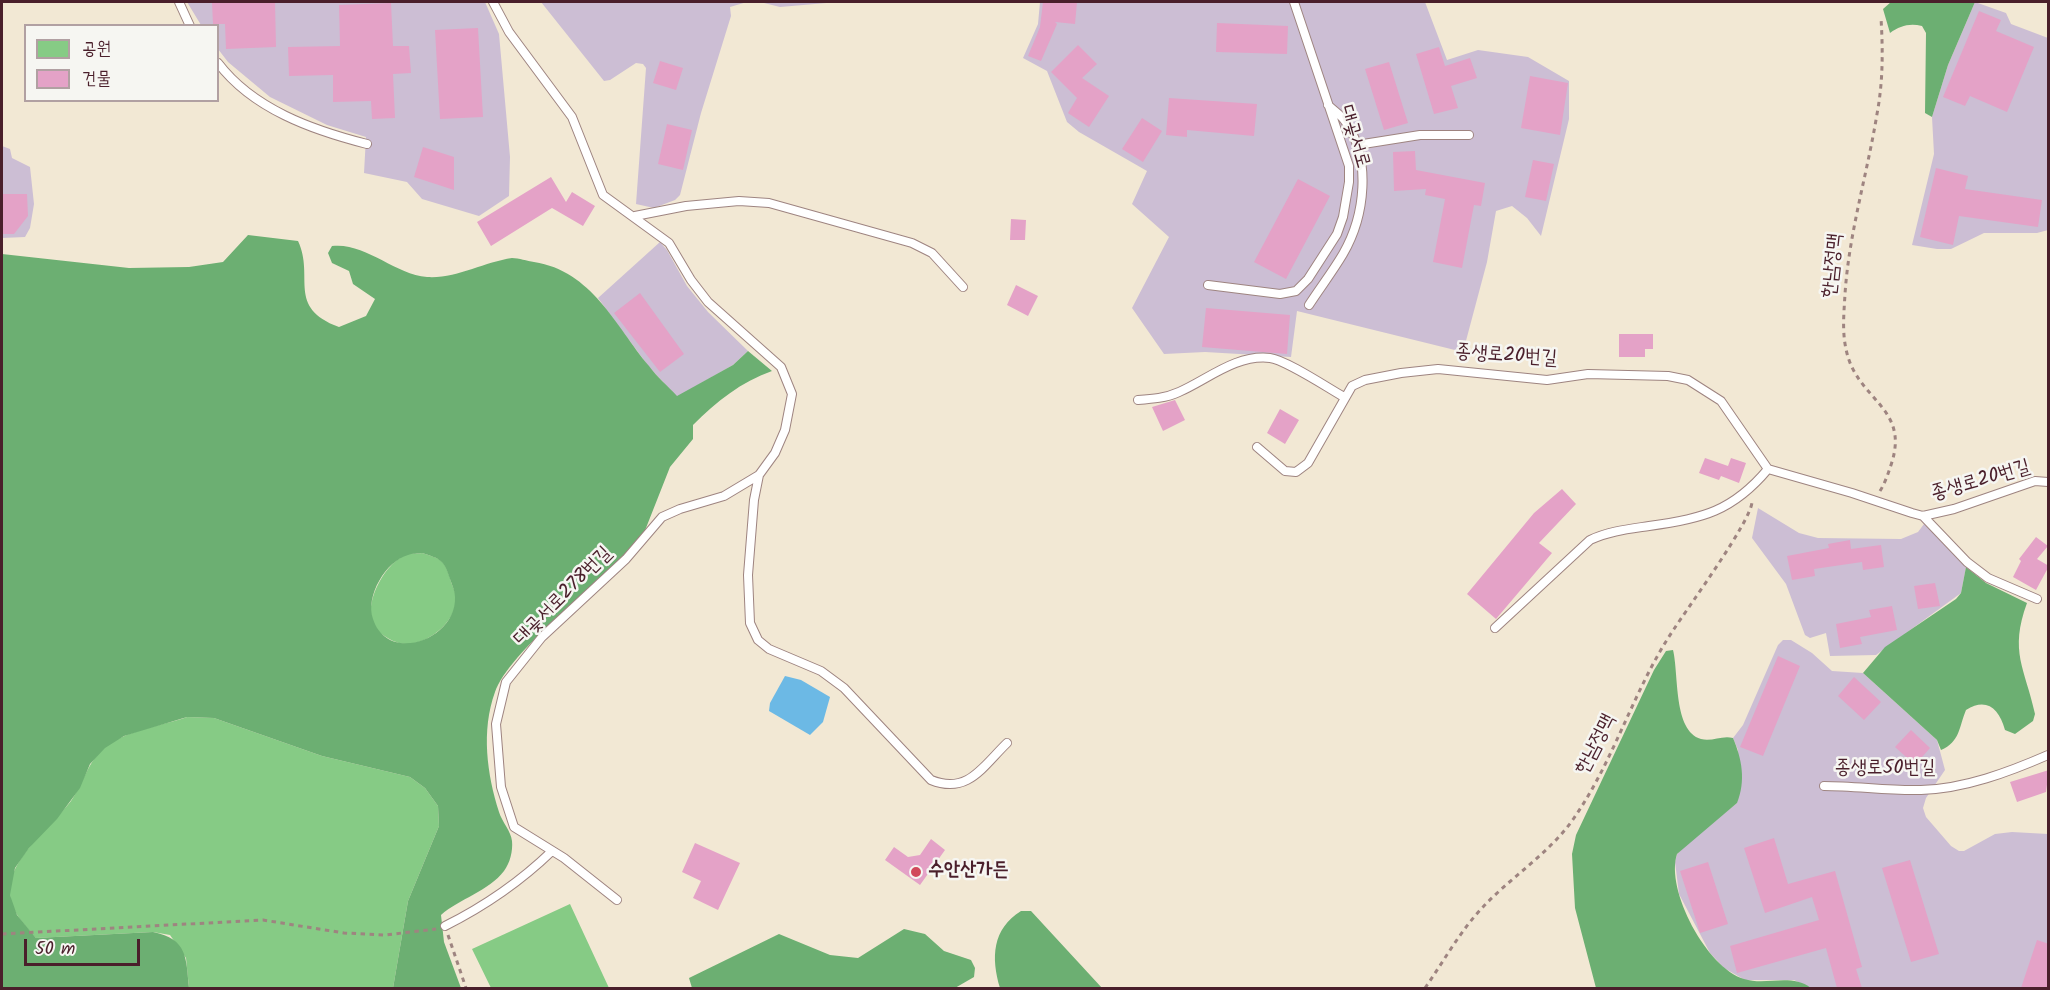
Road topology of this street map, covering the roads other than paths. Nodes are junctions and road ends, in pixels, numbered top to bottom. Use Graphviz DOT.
graph roads {
  1 [pos="179,2"];
  2 [pos="493,2"];
  3 [pos="1294,2"];
  4 [pos="189,24"];
  5 [pos="219,64"];
  6 [pos="1327,104"];
  7 [pos="1469,135"];
  8 [pos="367,144"];
  9 [pos="1357,145"];
  10 [pos="635,216"];
  11 [pos="1208,285"];
  12 [pos="963,287"];
  13 [pos="1309,305"];
  14 [pos="1344,397"];
  15 [pos="1138,400"];
  16 [pos="1257,447"];
  17 [pos="1768,470"];
  18 [pos="759,475"];
  19 [pos="2049,482"];
  20 [pos="1923,516"];
  21 [pos="2037,599"];
  22 [pos="1494,628"];
  23 [pos="1007,743"];
  24 [pos="2049,755"];
  25 [pos="1824,786"];
  26 [pos="552,851"];
  27 [pos="617,900"];
  28 [pos="445,926"];
  1 -- 4 [label="lane"];
  2 -- 10 [label="lane, 대곶서로278번길"];
  3 -- 6 [label="lane, 대곶서로"];
  5 -- 8 [label="lane"];
  6 -- 9 [label="lane"];
  6 -- 11 [label="lane, 대곶서로"];
  7 -- 9 [label="lane"];
  9 -- 13 [label="lane"];
  10 -- 12 [label="lane"];
  10 -- 18 [label="lane, 대곶서로278번길"];
  14 -- 15 [label="lane"];
  14 -- 16 [label="lane, 종생로20번길"];
  14 -- 17 [label="lane, 종생로20번길"];
  17 -- 20 [label="lane, 종생로20번길"];
  17 -- 22 [label="lane"];
  18 -- 23 [label="lane, 대곶서로278번길"];
  18 -- 26 [label="lane, 대곶서로278번길"];
  19 -- 20 [label="lane, 종생로20번길"];
  20 -- 21 [label="lane, 종생로20번길"];
  24 -- 25 [label="lane, 종생로50번길"];
  26 -- 27 [label="lane, 대곶서로278번길"];
  26 -- 28 [label="lane"];
}
